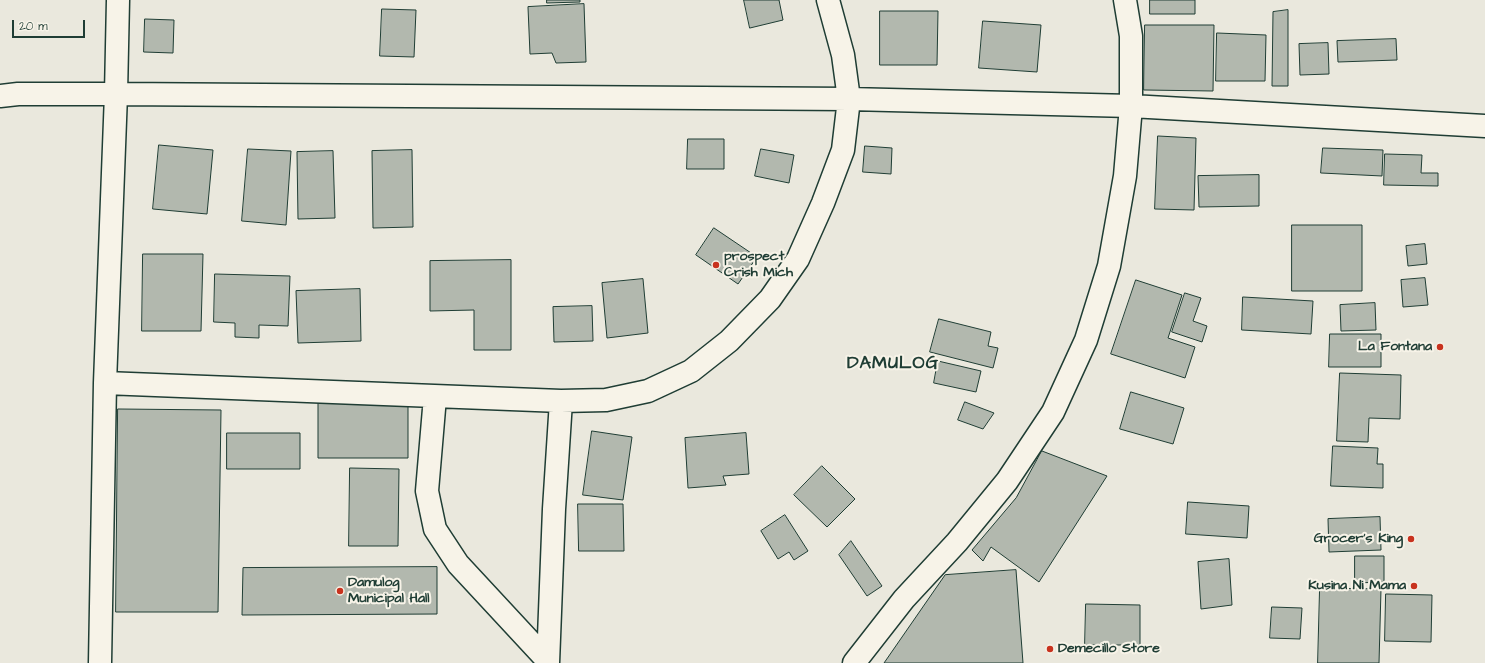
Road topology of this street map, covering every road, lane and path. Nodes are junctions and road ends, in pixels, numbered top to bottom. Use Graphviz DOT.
graph roads {
  1 [pos="118,0"];
  2 [pos="828,0"];
  3 [pos="1125,0"];
  4 [pos="116,94"];
  5 [pos="0,96"];
  6 [pos="849,99"];
  7 [pos="1131,106"];
  8 [pos="1485,126"];
  9 [pos="105,383"];
  10 [pos="434,396"];
  11 [pos="561,401"];
  12 [pos="548,662"];
  13 [pos="100,663"];
  14 [pos="854,663"];
  1 -- 4 [label="street"];
  2 -- 6 [label="street"];
  3 -- 7 [label="street"];
  4 -- 5 [label="street"];
  4 -- 6 [label="street"];
  4 -- 9 [label="street"];
  6 -- 7 [label="street"];
  6 -- 11 [label="street"];
  7 -- 8 [label="street"];
  7 -- 14 [label="street"];
  9 -- 10 [label="street"];
  9 -- 13 [label="street"];
  10 -- 11 [label="street"];
  10 -- 12 [label="street"];
  11 -- 12 [label="street"];
}
